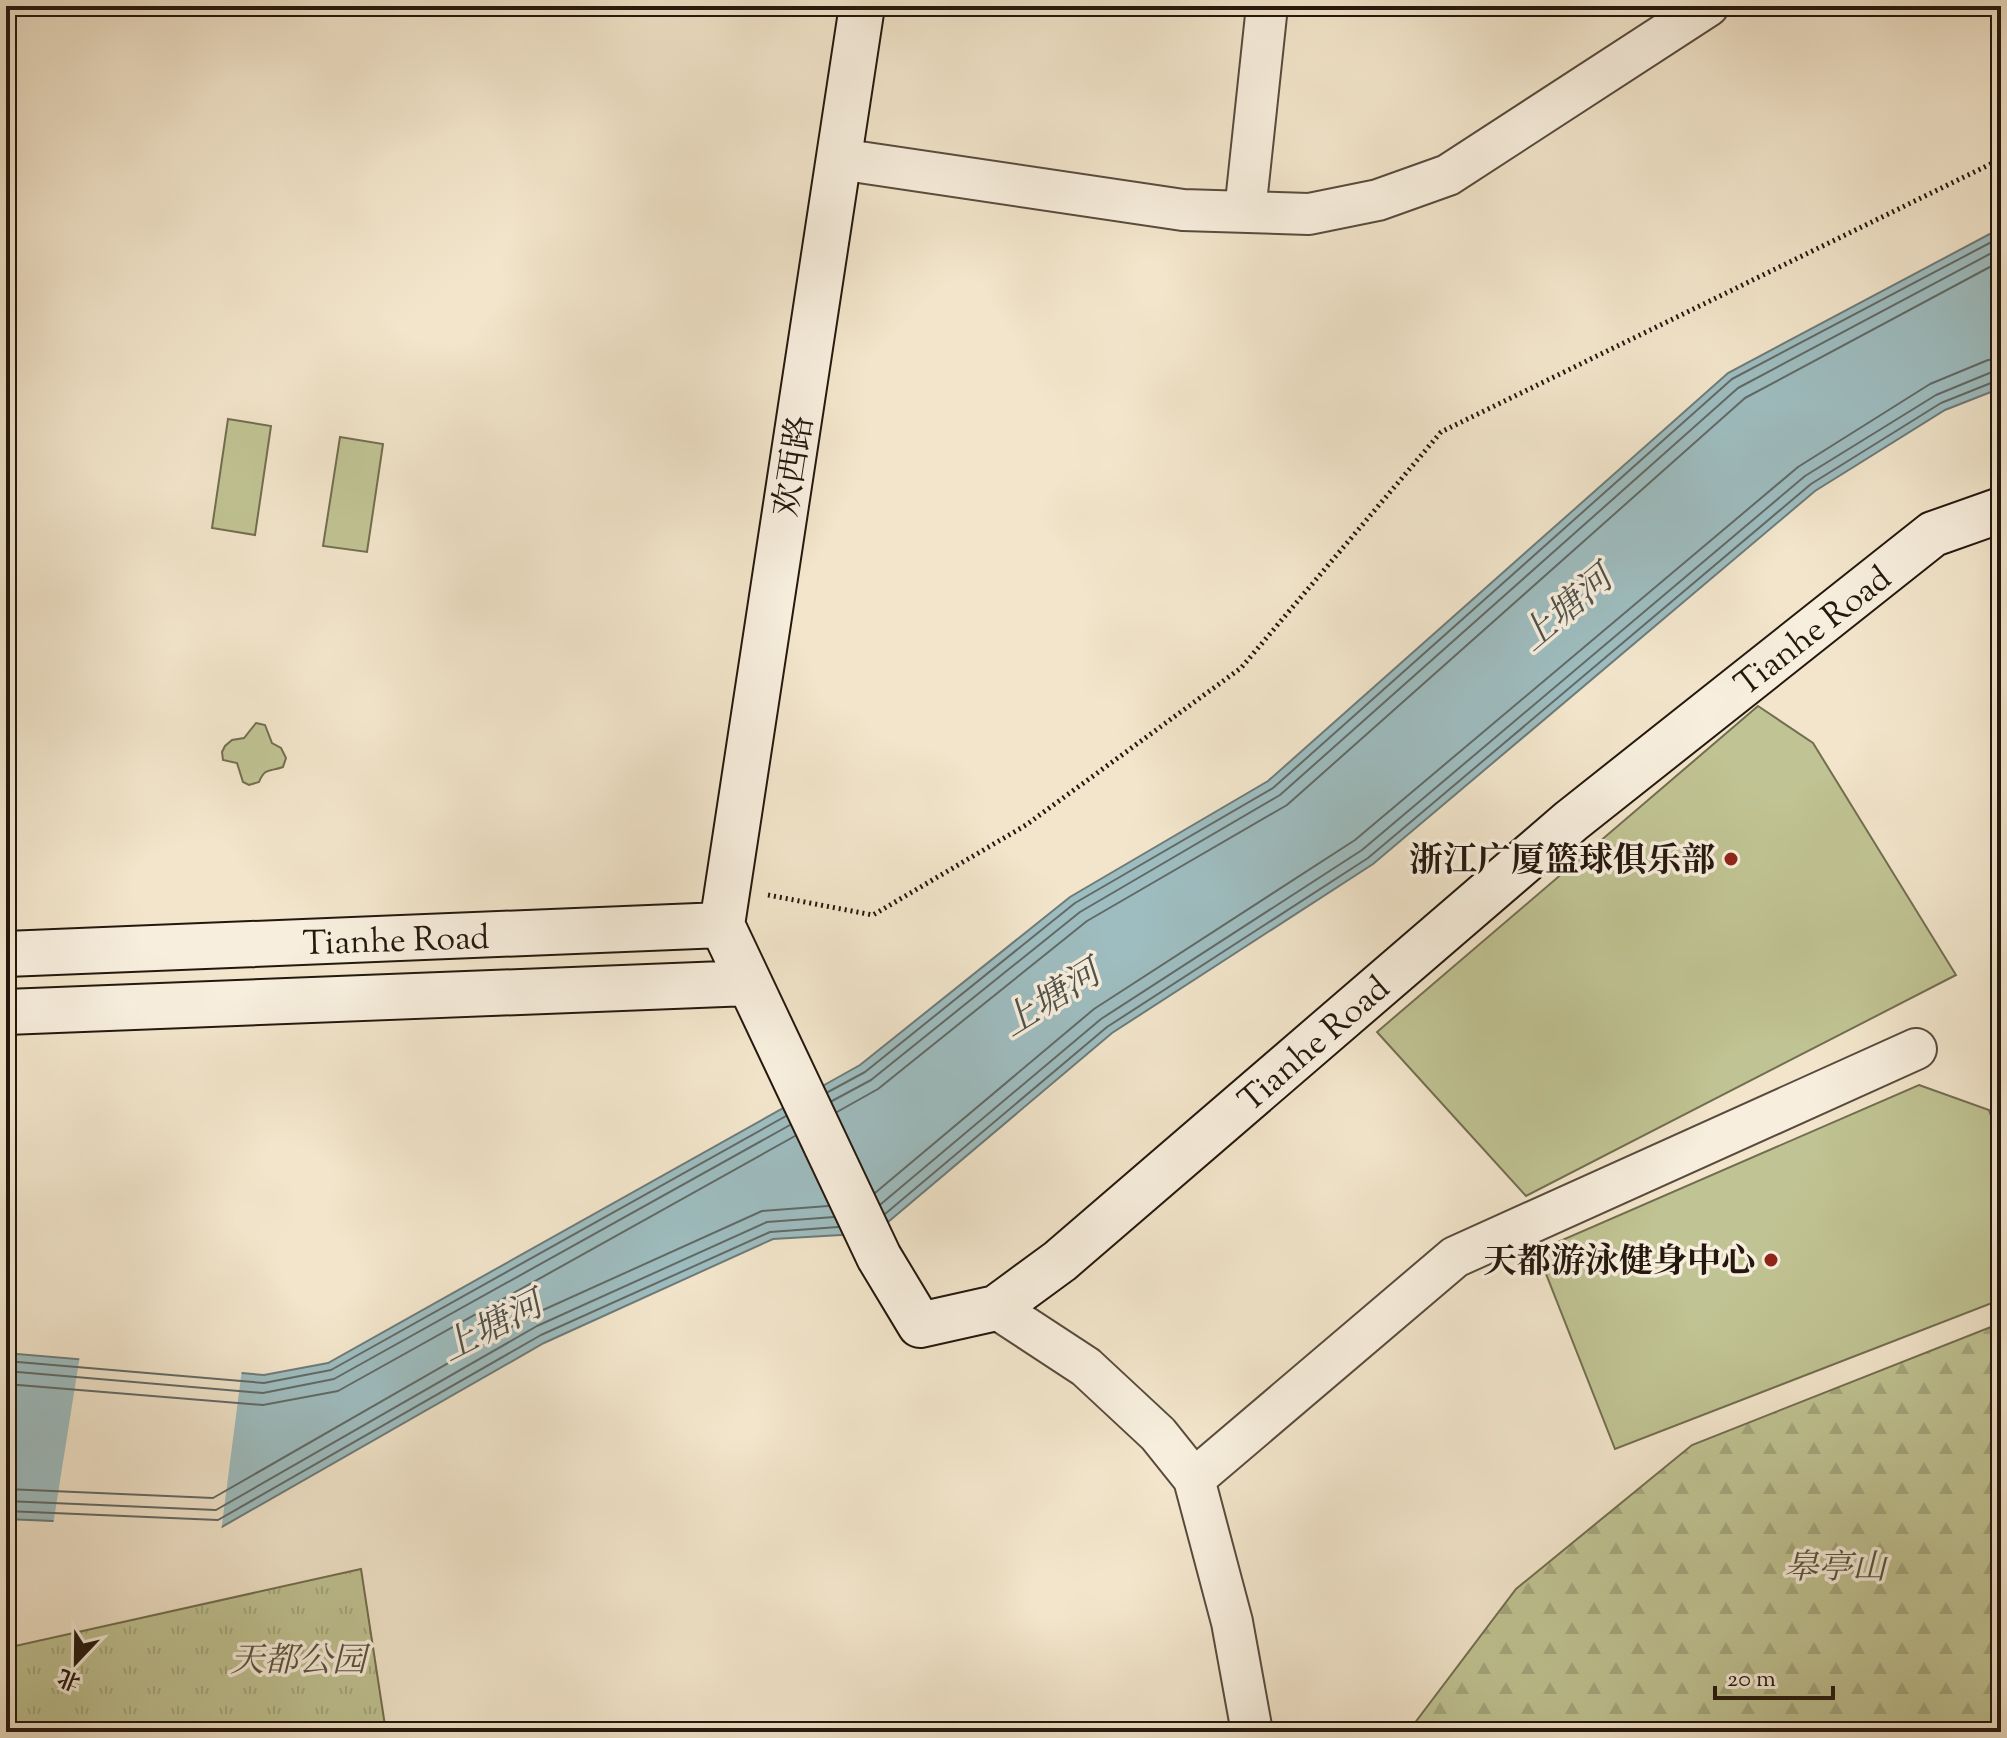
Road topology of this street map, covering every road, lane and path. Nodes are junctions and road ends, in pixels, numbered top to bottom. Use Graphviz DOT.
graph roads {
  1 [pos="862,6"];
  2 [pos="1267,6"];
  3 [pos="1708,6"];
  4 [pos="839,159"];
  5 [pos="2001,159"];
  6 [pos="1245,212"];
  7 [pos="2001,510"];
  8 [pos="725,906"];
  9 [pos="6,954"];
  10 [pos="749,983"];
  11 [pos="6,1012"];
  12 [pos="1916,1049"];
  13 [pos="996,1308"];
  14 [pos="1194,1479"];
  15 [pos="1252,1732"];
  1 -- 4 [label="main road, 欢西路"];
  2 -- 6 [label="street"];
  3 -- 6 [label="street"];
  4 -- 6 [label="street"];
  4 -- 8 [label="main road, 欢西路"];
  5 -- 8 [label="path"];
  7 -- 13 [label="main road, Tianhe Road"];
  8 -- 9 [label="main road, Tianhe Road"];
  8 -- 10 [label="main road, Tianhe Road"];
  10 -- 11 [label="main road, Tianhe Road"];
  10 -- 13 [label="main road, Tianhe Road"];
  12 -- 14 [label="street"];
  13 -- 14 [label="street"];
  14 -- 15 [label="street"];
}
